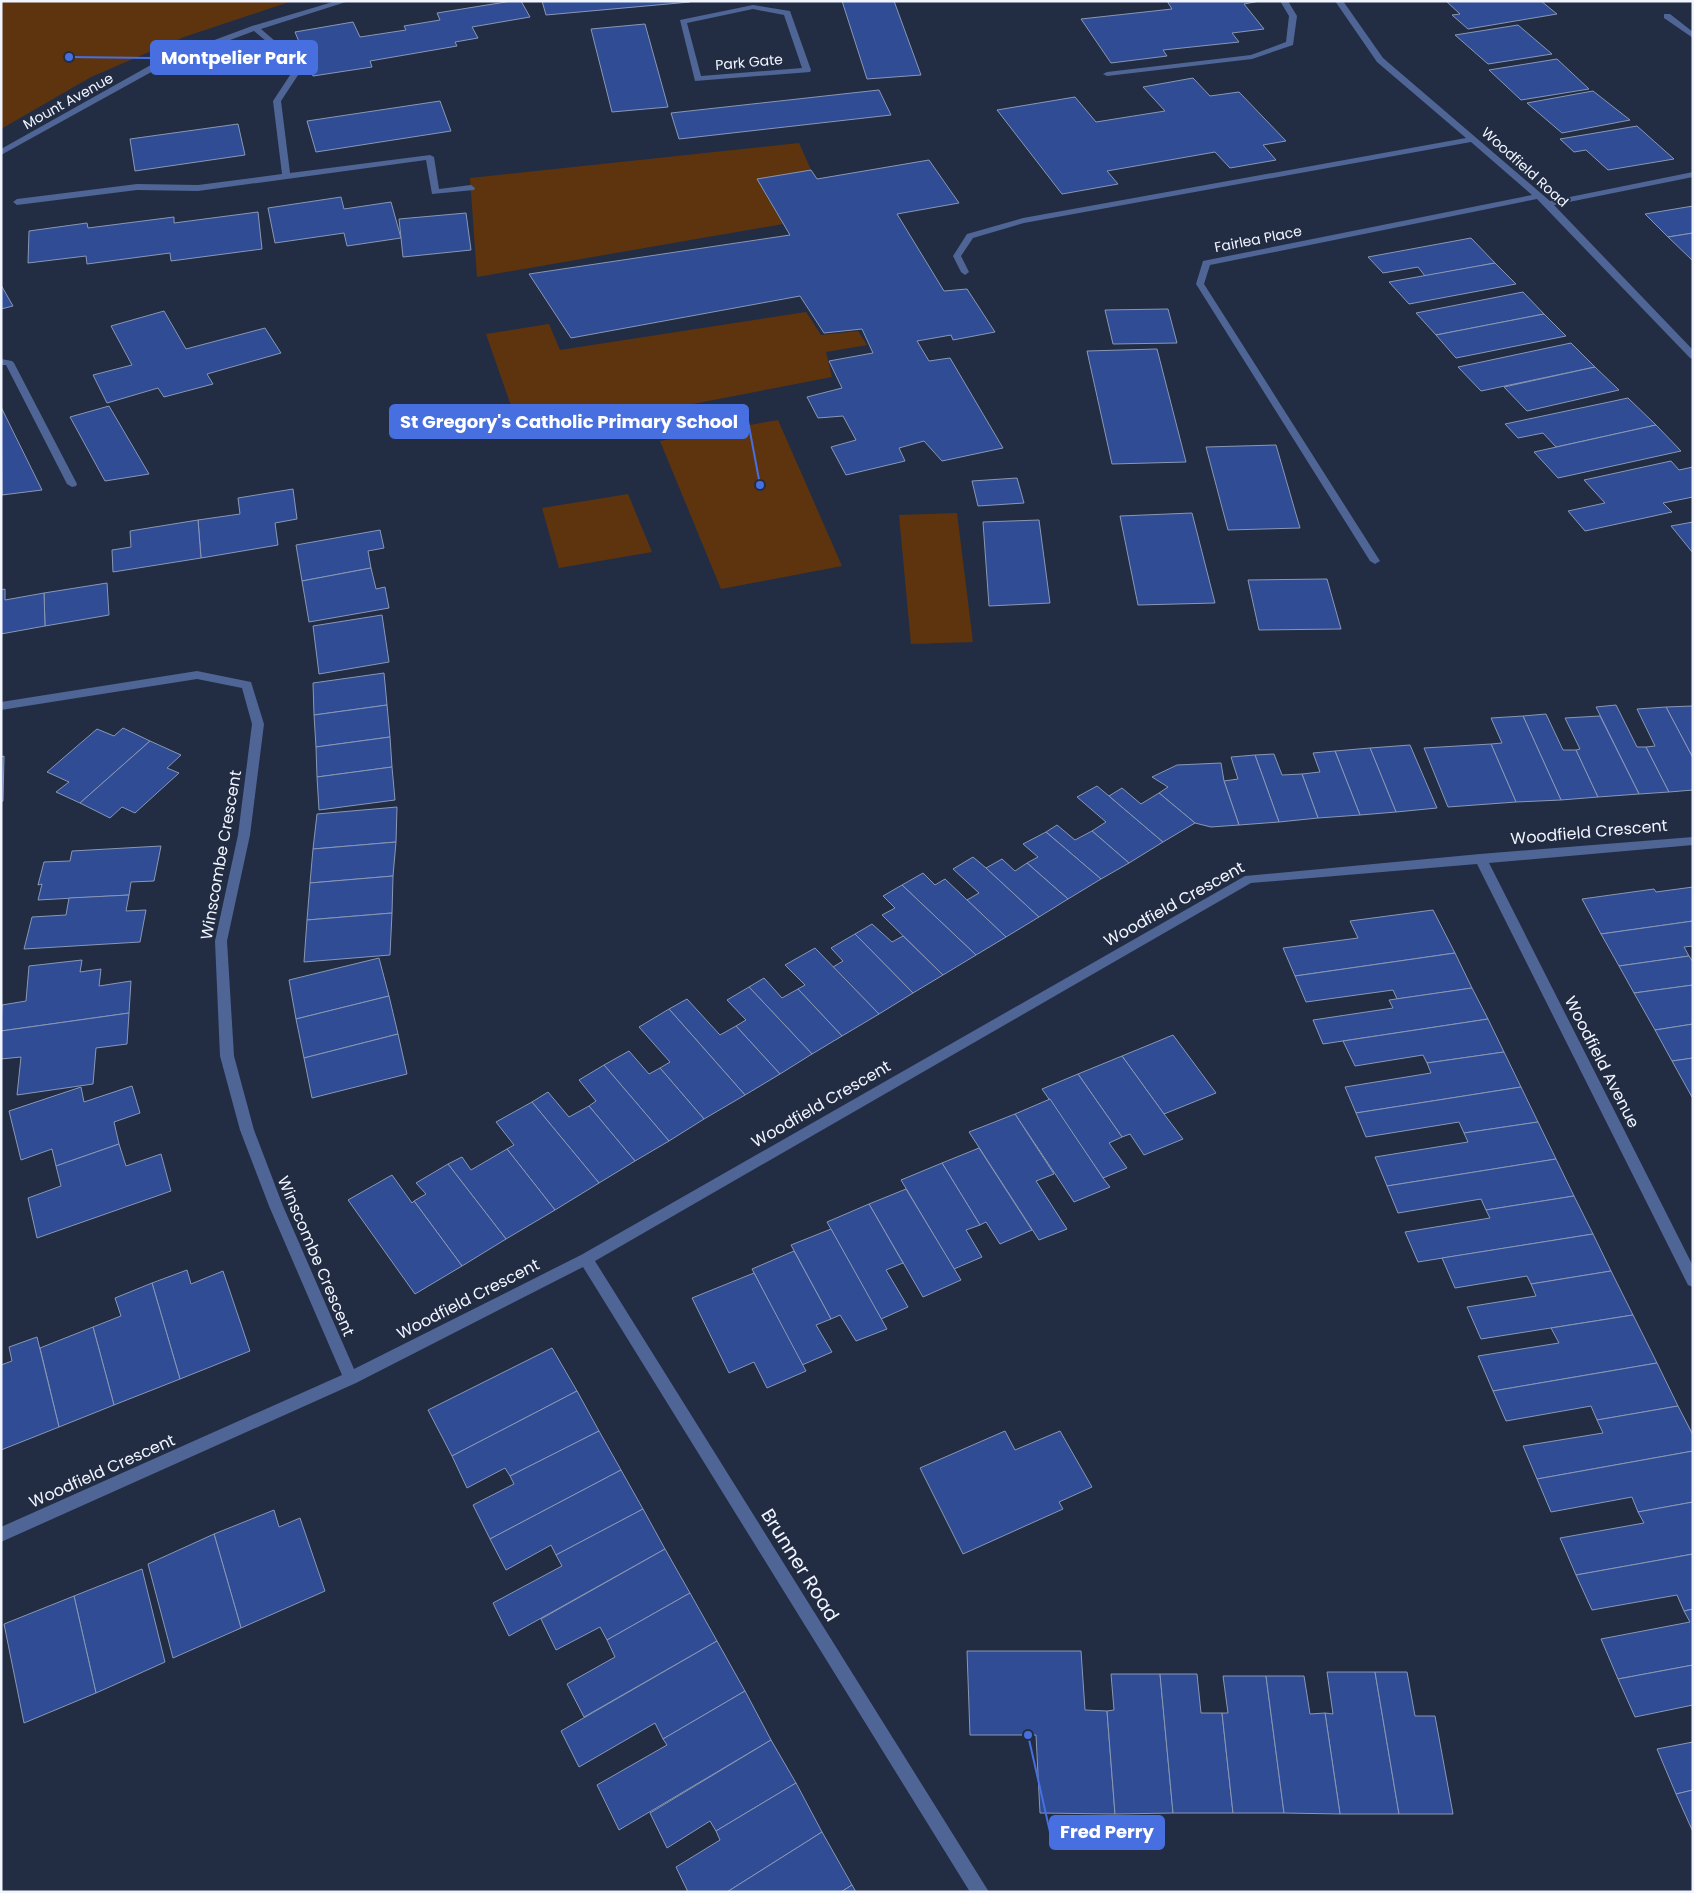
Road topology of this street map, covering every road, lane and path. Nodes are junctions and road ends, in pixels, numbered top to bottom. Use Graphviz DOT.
graph roads {
  1 [pos="345,1"];
  2 [pos="1284,1"];
  3 [pos="1339,1"];
  4 [pos="752,4"];
  5 [pos="1667,16"];
  6 [pos="255,28"];
  7 [pos="1693,36"];
  8 [pos="1107,74"];
  9 [pos="1473,139"];
  10 [pos="1,153"];
  11 [pos="1693,174"];
  12 [pos="286,176"];
  13 [pos="471,188"];
  14 [pos="1540,196"];
  15 [pos="17,202"];
  16 [pos="1548,204"];
  17 [pos="965,272"];
  18 [pos="1693,356"];
  19 [pos="1,362"];
  20 [pos="72,484"];
  21 [pos="1375,561"];
  22 [pos="1,706"];
  23 [pos="1693,841"];
  24 [pos="1480,858"];
  25 [pos="586,1259"];
  26 [pos="1693,1281"];
  27 [pos="351,1378"];
  28 [pos="1,1535"];
  29 [pos="980,1892"];
  1 -- 6 [label="street, Mount Avenue"];
  2 -- 8 [label="street"];
  3 -- 9 [label="street, Woodfield Road"];
  4 -- 4 [label="street, Park Gate"];
  5 -- 7 [label="street"];
  6 -- 10 [label="street, Mount Avenue"];
  6 -- 12 [label="street"];
  9 -- 14 [label="street, Woodfield Road"];
  9 -- 17 [label="street"];
  11 -- 16 [label="street"];
  12 -- 13 [label="street"];
  12 -- 15 [label="street"];
  14 -- 16 [label="street, Woodfield Road"];
  14 -- 21 [label="street, Fairlea Place"];
  16 -- 18 [label="street, Woodfield Road"];
  19 -- 20 [label="street"];
  22 -- 27 [label="street, Winscombe Crescent"];
  23 -- 24 [label="street, Woodfield Crescent"];
  24 -- 25 [label="street, Woodfield Crescent"];
  24 -- 26 [label="street, Woodfield Avenue"];
  25 -- 27 [label="street, Woodfield Crescent"];
  25 -- 29 [label="street, Brunner Road"];
  27 -- 28 [label="street, Woodfield Crescent"];
}
